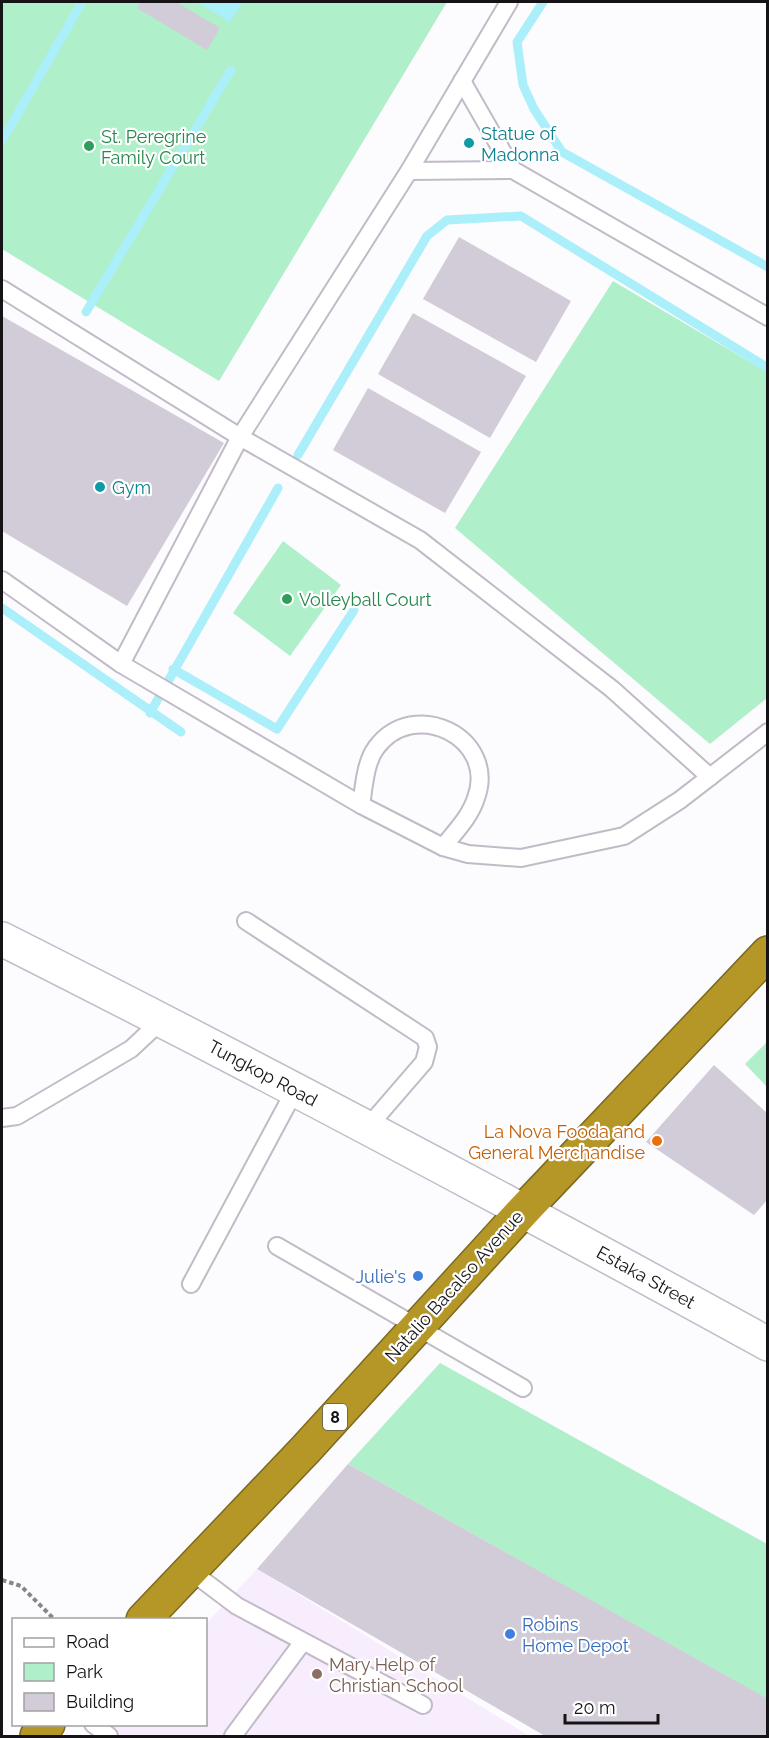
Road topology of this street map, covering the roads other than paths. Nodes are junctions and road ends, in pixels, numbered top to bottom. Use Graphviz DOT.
graph roads {
  1 [pos="509,2"];
  2 [pos="462,81"];
  3 [pos="513,170"];
  4 [pos="409,171"];
  5 [pos="2,289"];
  6 [pos="768,317"];
  7 [pos="240,437"];
  8 [pos="2,579"];
  9 [pos="121,664"];
  10 [pos="768,732"];
  11 [pos="710,777"];
  12 [pos="361,805"];
  13 [pos="442,847"];
  14 [pos="246,921"];
  15 [pos="2,939"];
  16 [pos="768,953"];
  17 [pos="162,1020"];
  18 [pos="295,1090"];
  19 [pos="2,1118"];
  20 [pos="367,1128"];
  21 [pos="524,1210"];
  22 [pos="277,1246"];
  23 [pos="191,1284"];
  24 [pos="416,1328"];
  25 [pos="768,1344"];
  26 [pos="523,1388"];
  27 [pos="188,1569"];
  28 [pos="145,1618"];
  29 [pos="302,1643"];
  30 [pos="423,1705"];
  31 [pos="94,1726"];
  32 [pos="109,1737"];
  33 [pos="232,1737"];
  1 -- 2 [label="lane"];
  2 -- 3 [label="lane"];
  2 -- 4 [label="lane"];
  3 -- 4 [label="lane"];
  3 -- 6 [label="lane"];
  4 -- 7 [label="lane"];
  5 -- 7 [label="lane"];
  7 -- 9 [label="lane"];
  7 -- 11 [label="lane"];
  8 -- 9 [label="lane"];
  9 -- 12 [label="lane"];
  10 -- 11 [label="lane"];
  11 -- 13 [label="lane"];
  12 -- 13 [label="lane"];
  12 -- 13 [label="lane"];
  14 -- 20 [label="lane"];
  15 -- 17 [label="street, Tungkop Road"];
  16 -- 21 [label="highway, Natalio Bacalso Avenue / 8"];
  17 -- 18 [label="street, Tungkop Road"];
  17 -- 19 [label="lane"];
  18 -- 20 [label="street, Tungkop Road"];
  18 -- 23 [label="lane"];
  20 -- 21 [label="street, Tungkop Road"];
  21 -- 24 [label="highway, Natalio Bacalso Avenue / 8"];
  21 -- 25 [label="street, Estaka Street"];
  22 -- 24 [label="lane"];
  24 -- 26 [label="lane"];
  24 -- 27 [label="highway, Natalio Bacalso Avenue / 8"];
  27 -- 28 [label="highway, Natalio Bacalso Avenue / 8"];
  27 -- 29 [label="lane"];
  29 -- 30 [label="lane"];
  29 -- 33 [label="lane"];
  31 -- 32 [label="lane"];
}
